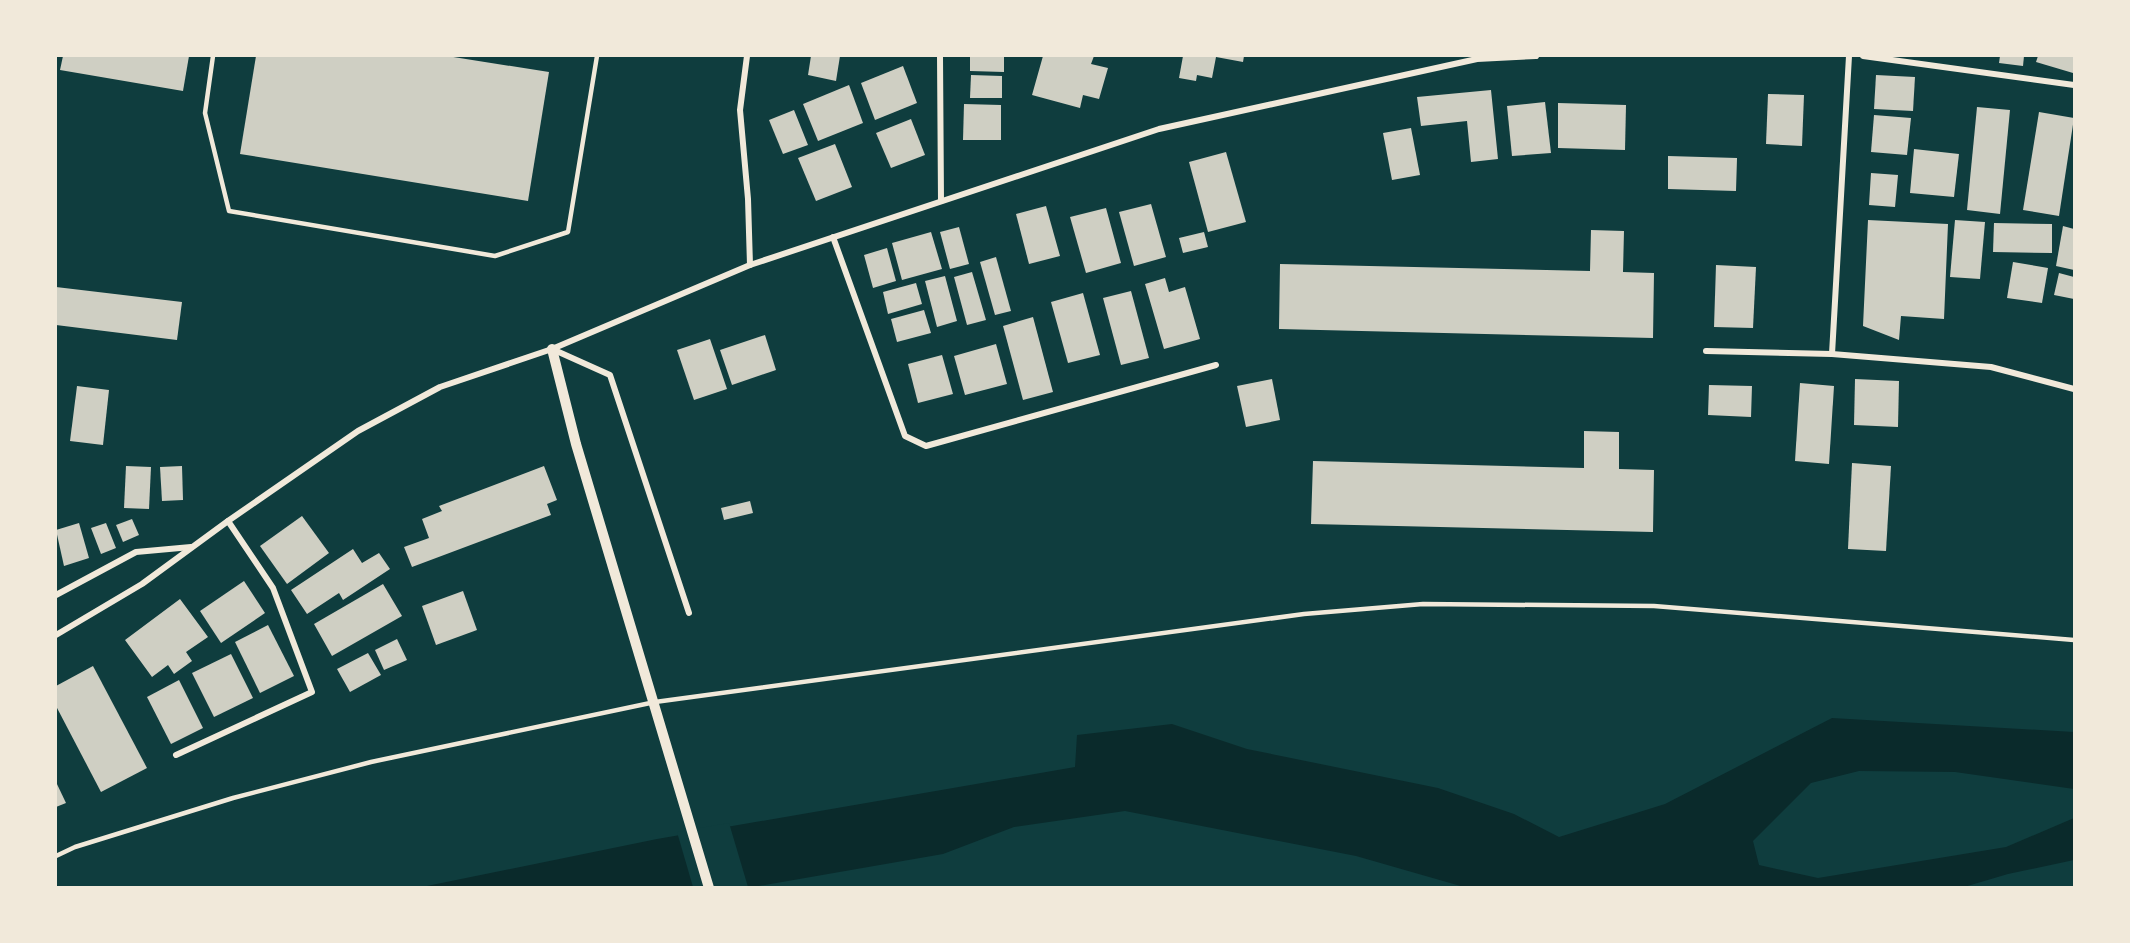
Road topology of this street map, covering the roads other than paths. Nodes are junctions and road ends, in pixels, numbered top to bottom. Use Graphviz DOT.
graph roads {
  1 [pos="213,56"];
  2 [pos="597,56"];
  3 [pos="747,56"];
  4 [pos="940,56"];
  5 [pos="1536,56"];
  6 [pos="1849,56"];
  7 [pos="1863,56"];
  8 [pos="2074,85"];
  9 [pos="941,201"];
  10 [pos="833,237"];
  11 [pos="750,265"];
  12 [pos="552,349"];
  13 [pos="1706,351"];
  14 [pos="1832,354"];
  15 [pos="1216,365"];
  16 [pos="2074,389"];
  17 [pos="228,520"];
  18 [pos="192,547"];
  19 [pos="56,595"];
  20 [pos="689,613"];
  21 [pos="56,634"];
  22 [pos="2074,640"];
  23 [pos="655,702"];
  24 [pos="176,755"];
  25 [pos="56,856"];
  26 [pos="709,888"];
  1 -- 2 [label="lane"];
  3 -- 11 [label="street"];
  4 -- 9 [label="street"];
  5 -- 9 [label="street"];
  6 -- 14 [label="street"];
  7 -- 8 [label="street"];
  9 -- 10 [label="street"];
  10 -- 11 [label="street"];
  10 -- 15 [label="street"];
  11 -- 12 [label="street"];
  12 -- 17 [label="street"];
  12 -- 20 [label="street"];
  12 -- 23 [label="street"];
  13 -- 14 [label="street"];
  14 -- 16 [label="street"];
  17 -- 18 [label="street"];
  17 -- 24 [label="street"];
  18 -- 19 [label="street"];
  18 -- 21 [label="street"];
  22 -- 23 [label="lane"];
  23 -- 25 [label="lane"];
  23 -- 26 [label="street"];
}
